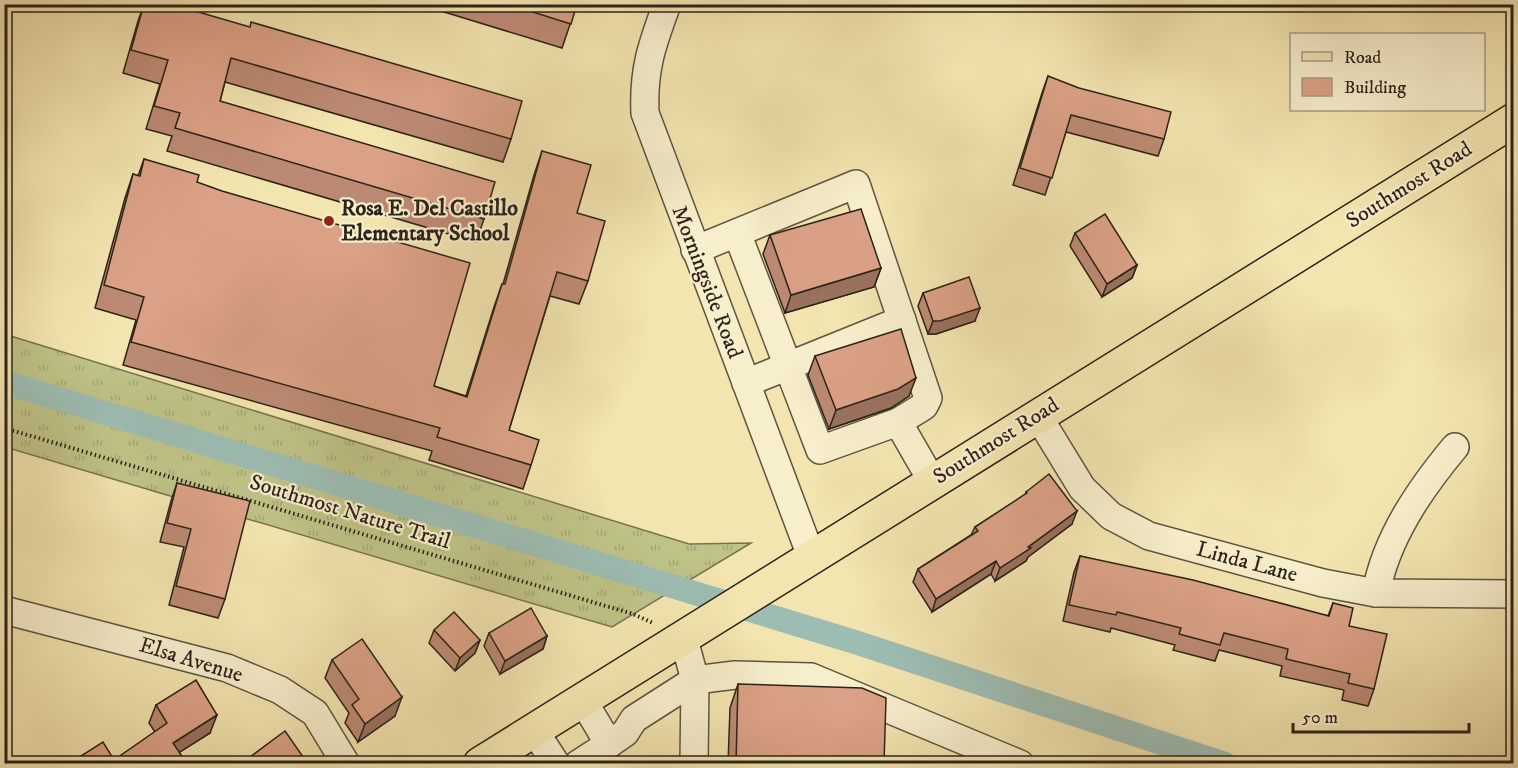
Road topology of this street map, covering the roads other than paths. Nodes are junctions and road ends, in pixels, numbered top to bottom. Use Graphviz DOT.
graph roads {
  1 [pos="667,4"];
  2 [pos="1514,120"];
  3 [pos="737,233"];
  4 [pos="695,250"];
  5 [pos="902,320"];
  6 [pos="788,366"];
  7 [pos="746,383"];
  8 [pos="1038,416"];
  9 [pos="886,421"];
  10 [pos="1455,447"];
  11 [pos="932,481"];
  12 [pos="799,563"];
  13 [pos="1376,592"];
  14 [pos="1514,594"];
  15 [pos="4,610"];
  16 [pos="683,636"];
  17 [pos="695,680"];
  18 [pos="582,699"];
  19 [pos="534,730"];
  20 [pos="609,744"];
  21 [pos="346,764"];
  22 [pos="480,764"];
  23 [pos="556,764"];
  24 [pos="579,764"];
  25 [pos="694,764"];
  26 [pos="1020,764"];
  1 -- 4 [label="street, Morningside Road"];
  2 -- 8 [label="main road, Southmost Road"];
  3 -- 4 [label="street"];
  3 -- 5 [label="street"];
  3 -- 6 [label="street"];
  4 -- 7 [label="street, Morningside Road"];
  5 -- 6 [label="street"];
  5 -- 9 [label="street"];
  6 -- 7 [label="street"];
  6 -- 9 [label="street"];
  7 -- 12 [label="street, Morningside Road"];
  8 -- 11 [label="main road, Southmost Road"];
  8 -- 13 [label="street, Linda Lane"];
  9 -- 11 [label="street"];
  10 -- 13 [label="street"];
  11 -- 12 [label="main road, Southmost Road"];
  12 -- 16 [label="main road, Southmost Road"];
  13 -- 14 [label="street, Linda Lane"];
  15 -- 21 [label="street, Elsa Avenue"];
  16 -- 17 [label="street"];
  16 -- 18 [label="main road, Southmost Road"];
  17 -- 20 [label="street"];
  17 -- 25 [label="street"];
  17 -- 26 [label="street"];
  18 -- 19 [label="main road, Southmost Road"];
  18 -- 20 [label="street"];
  19 -- 22 [label="main road, Southmost Road"];
  19 -- 23 [label="street"];
  20 -- 24 [label="street"];
}
